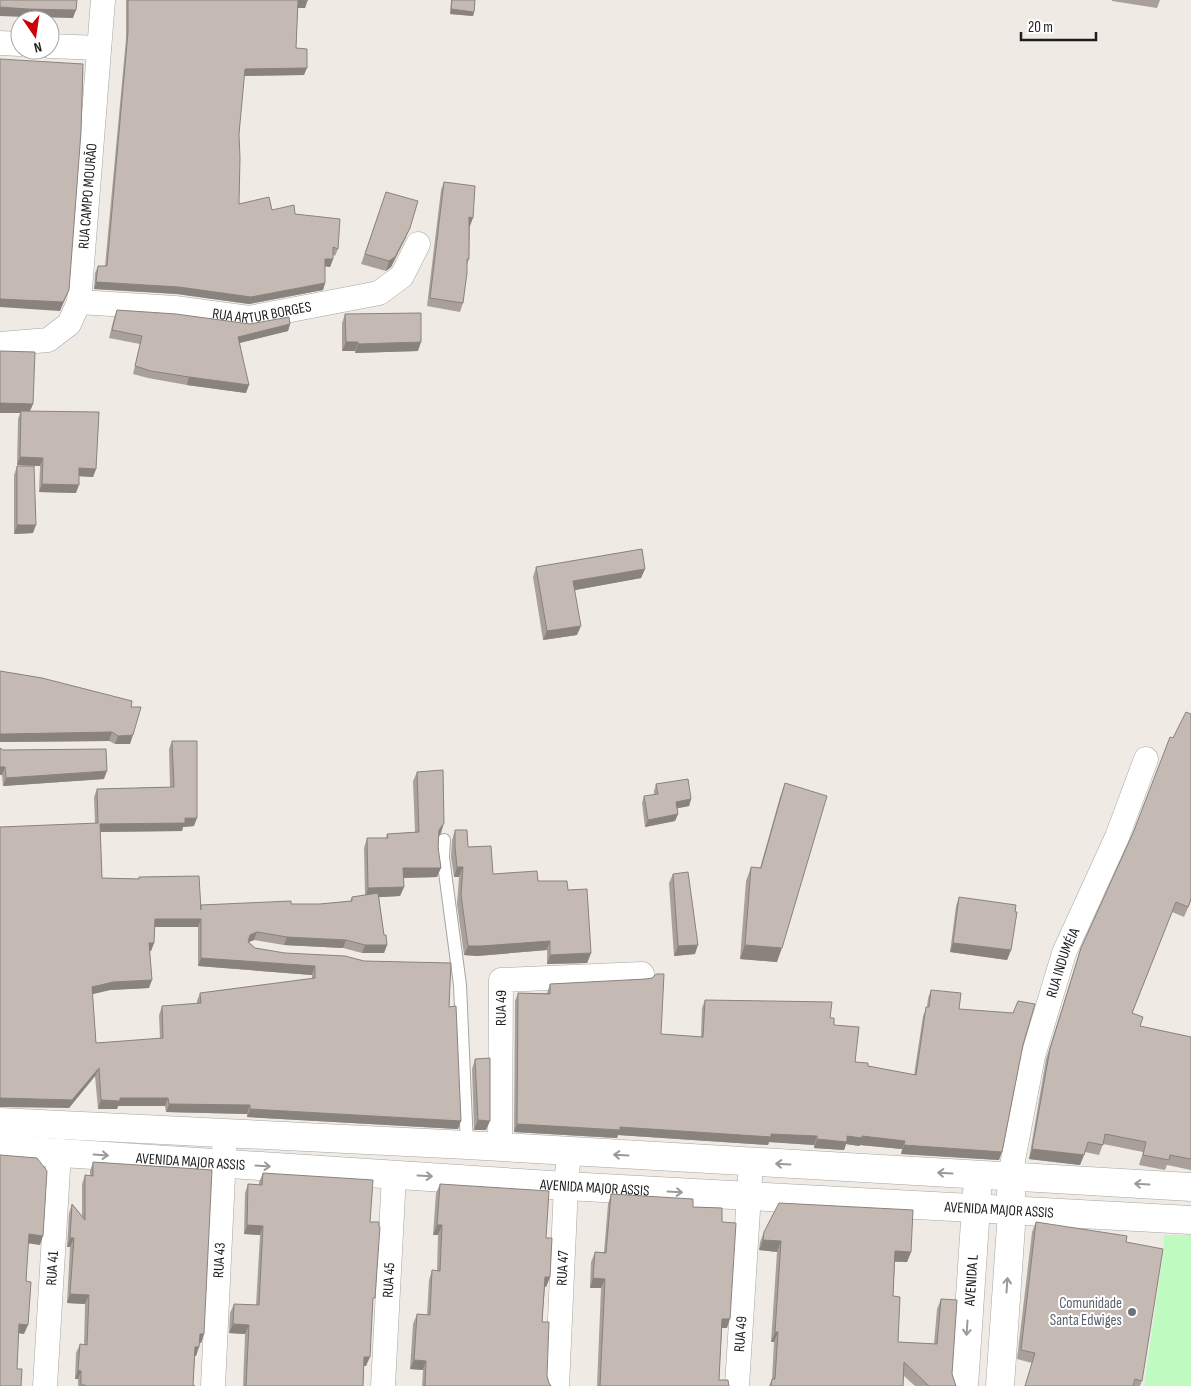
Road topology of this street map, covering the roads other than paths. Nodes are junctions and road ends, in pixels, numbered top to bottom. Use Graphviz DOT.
graph roads {
  1 [pos="103,0"];
  2 [pos="60,46"];
  3 [pos="99,48"];
  4 [pos="418,244"];
  5 [pos="79,302"];
  6 [pos="4,344"];
  7 [pos="1146,759"];
  8 [pos="444,840"];
  9 [pos="642,974"];
  10 [pos="0,1122"];
  11 [pos="225,1133"];
  12 [pos="467,1145"];
  13 [pos="500,1148"];
  14 [pos="0,1149"];
  15 [pos="59,1152"];
  16 [pos="569,1152"];
  17 [pos="751,1162"];
  18 [pos="225,1163"];
  19 [pos="394,1175"];
  20 [pos="979,1175"];
  21 [pos="1010,1176"];
  22 [pos="566,1186"];
  23 [pos="1191,1187"];
  24 [pos="749,1196"];
  25 [pos="975,1209"];
  26 [pos="1012,1211"];
  27 [pos="1191,1220"];
  28 [pos="45,1386"];
  29 [pos="213,1386"];
  30 [pos="383,1386"];
  31 [pos="557,1386"];
  32 [pos="737,1386"];
  33 [pos="964,1386"];
  34 [pos="1000,1386"];
  1 -- 3 [label="street, RUA CAMPO MOURÃO"];
  2 -- 3 [label="street"];
  3 -- 5 [label="street, RUA CAMPO MOURÃO"];
  4 -- 5 [label="street, RUA ARTUR BORGES"];
  5 -- 6 [label="street, RUA CAMPO MOURÃO"];
  7 -- 21 [label="street, RUA INDUMÉIA"];
  8 -- 12 [label="lane"];
  9 -- 13 [label="street, RUA 49"];
  10 -- 11 [label="street, AVENIDA MAJOR ASSIS"];
  11 -- 12 [label="street, AVENIDA MAJOR ASSIS"];
  11 -- 18 [label="street, RUA 43"];
  12 -- 13 [label="street, AVENIDA MAJOR ASSIS"];
  13 -- 16 [label="street, AVENIDA MAJOR ASSIS"];
  14 -- 15 [label="street, AVENIDA MAJOR ASSIS"];
  15 -- 18 [label="street, AVENIDA MAJOR ASSIS, one-way"];
  15 -- 28 [label="street, RUA 41"];
  17 -- 16 [label="street, AVENIDA MAJOR ASSIS, one-way"];
  16 -- 22 [label="street, RUA 47"];
  20 -- 17 [label="street, AVENIDA MAJOR ASSIS, one-way"];
  17 -- 24 [label="street, RUA 49"];
  18 -- 19 [label="street, AVENIDA MAJOR ASSIS, one-way"];
  18 -- 29 [label="street, RUA 43"];
  19 -- 22 [label="street, AVENIDA MAJOR ASSIS, one-way"];
  19 -- 30 [label="street, RUA 45"];
  20 -- 21 [label="street, AVENIDA MAJOR ASSIS"];
  20 -- 25 [label="street, AVENIDA L"];
  23 -- 21 [label="street, AVENIDA MAJOR ASSIS, one-way"];
  21 -- 26 [label="street"];
  22 -- 24 [label="street, AVENIDA MAJOR ASSIS, one-way"];
  22 -- 31 [label="street, RUA 47"];
  24 -- 25 [label="street, AVENIDA MAJOR ASSIS"];
  24 -- 32 [label="street, RUA 49"];
  25 -- 26 [label="street, AVENIDA MAJOR ASSIS"];
  25 -- 33 [label="street, AVENIDA L, one-way"];
  26 -- 27 [label="street, AVENIDA MAJOR ASSIS"];
  34 -- 26 [label="street, one-way"];
}
